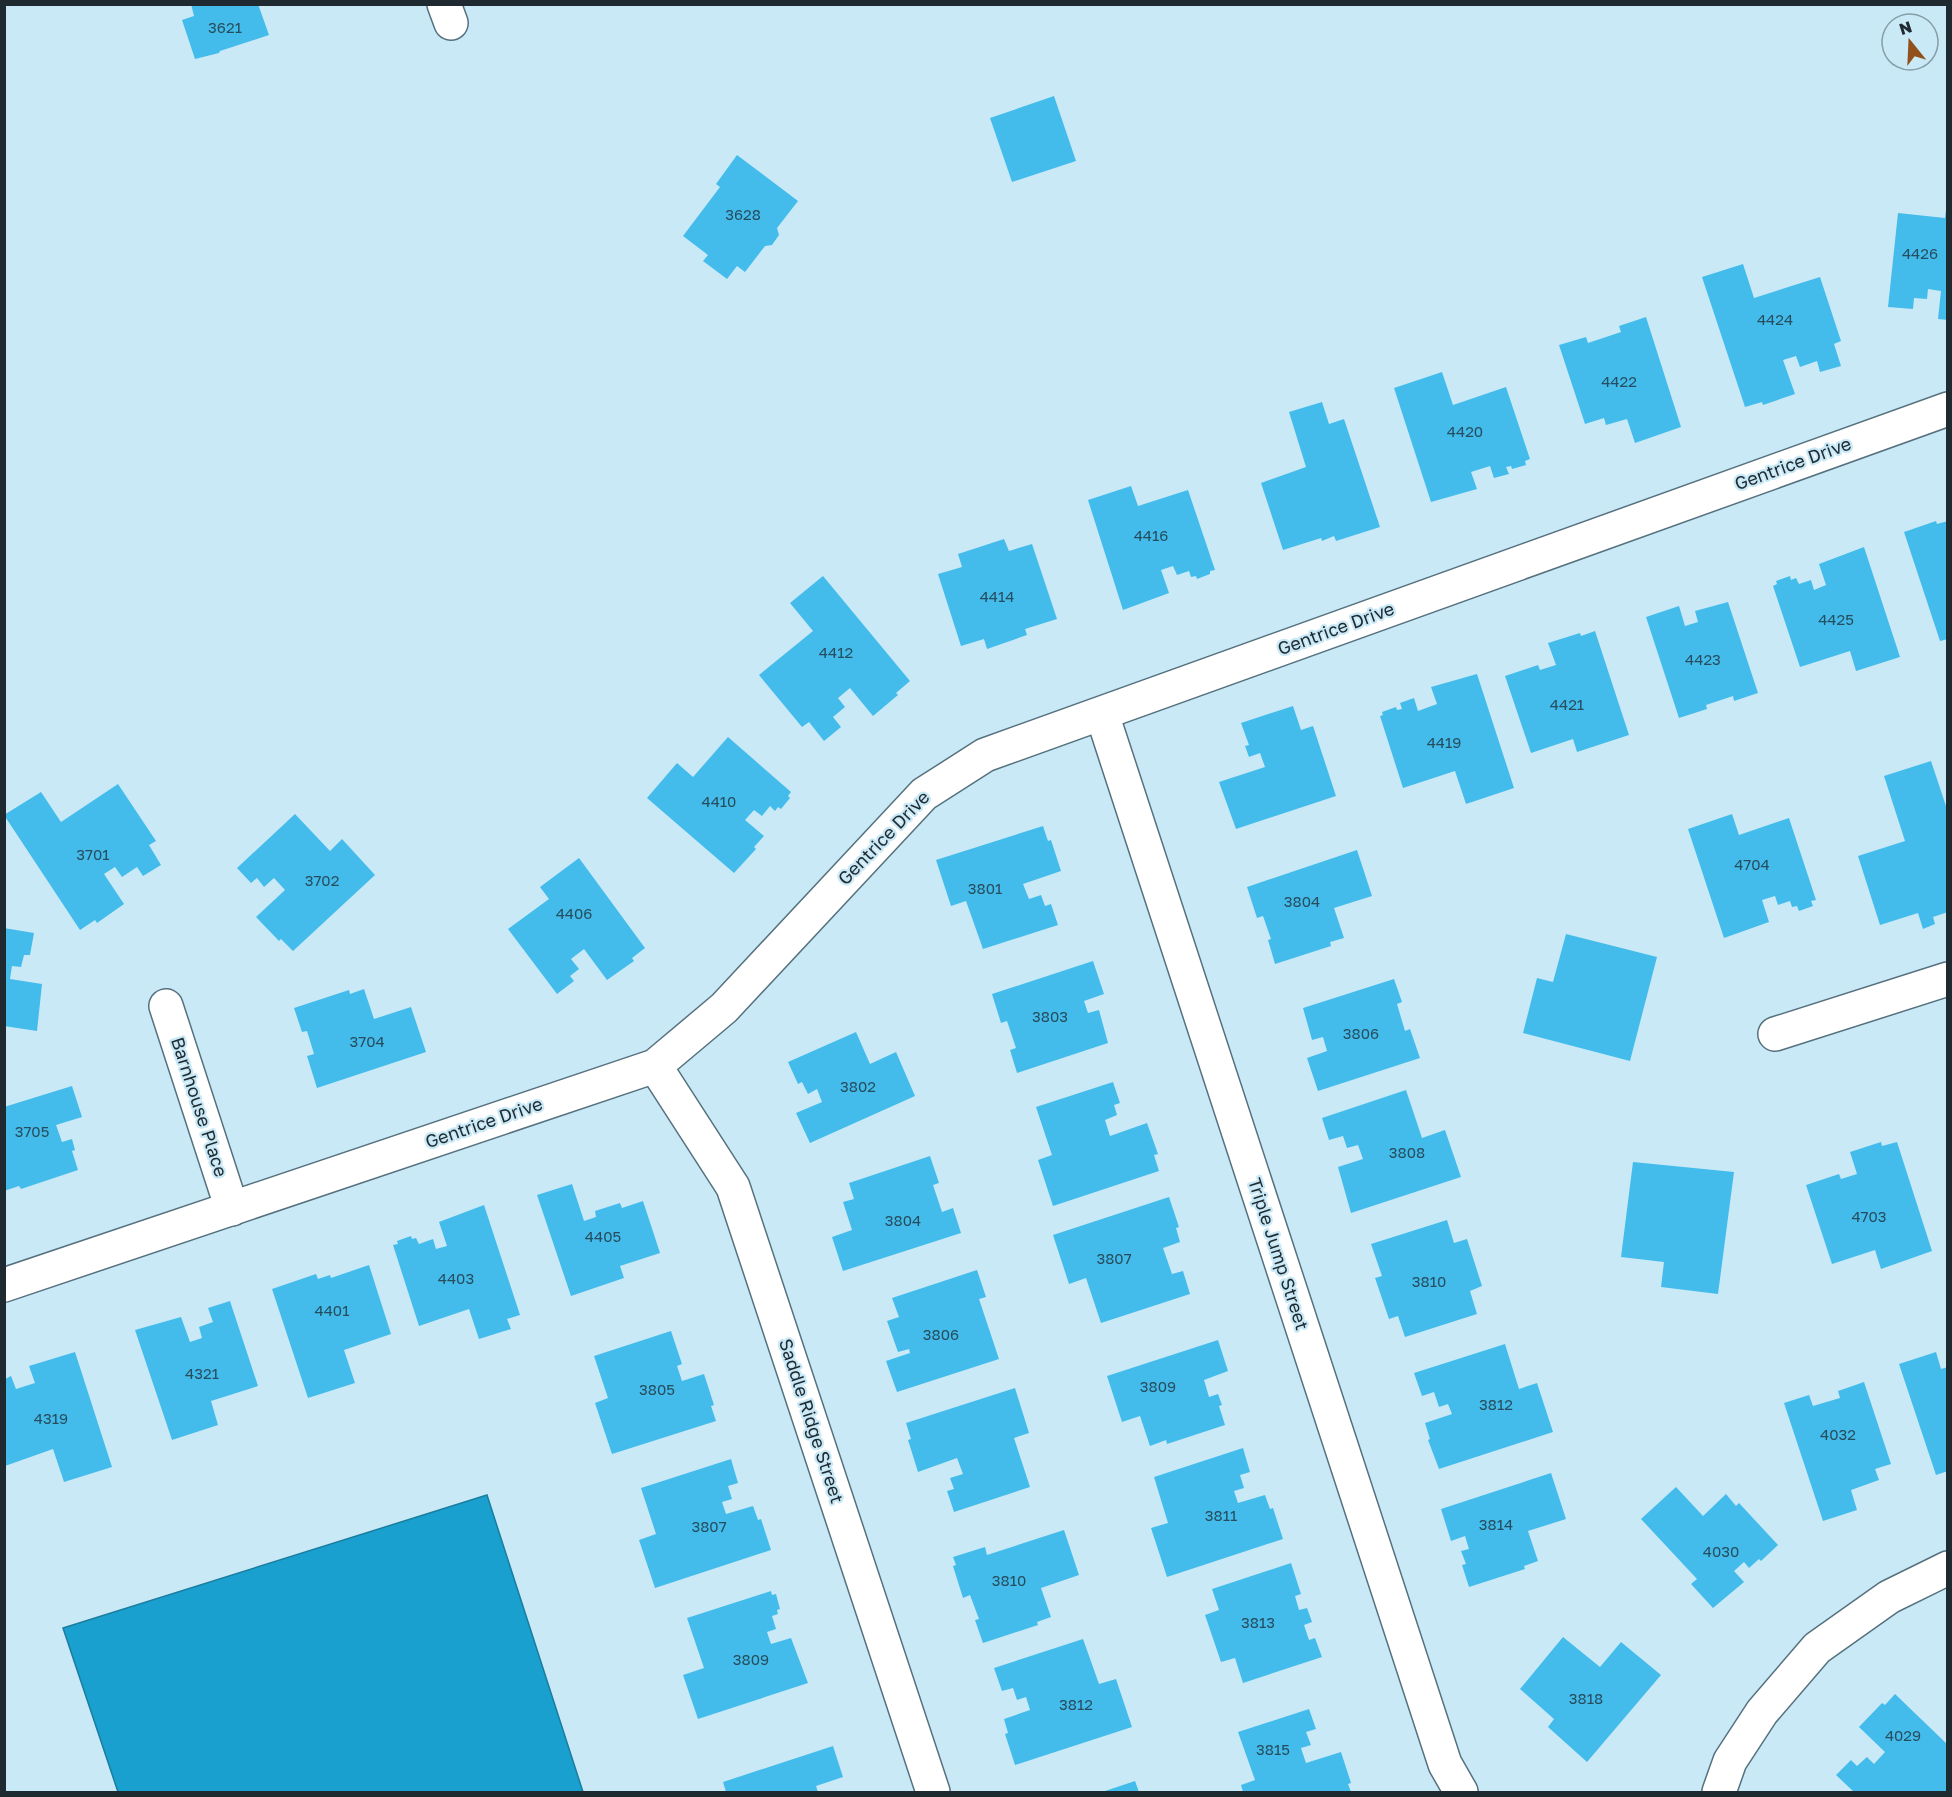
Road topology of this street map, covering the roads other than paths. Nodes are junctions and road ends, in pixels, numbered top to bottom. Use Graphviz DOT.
graph roads {
  1 [pos="1947,409"];
  2 [pos="1102,714"];
  3 [pos="1947,979"];
  4 [pos="166,1006"];
  5 [pos="1775,1034"];
  6 [pos="655,1066"];
  7 [pos="232,1209"];
  8 [pos="4,1285"];
  9 [pos="1947,1568"];
  10 [pos="933,1792"];
  11 [pos="1461,1792"];
  12 [pos="1719,1792"];
  1 -- 2 [label="street, Gentrice Drive"];
  2 -- 6 [label="street, Gentrice Drive"];
  2 -- 11 [label="street, Triple Jump Street"];
  3 -- 5 [label="street"];
  4 -- 7 [label="street, Barnhouse Place"];
  6 -- 7 [label="street, Gentrice Drive"];
  6 -- 10 [label="street, Saddle Ridge Street"];
  7 -- 8 [label="street, Gentrice Drive"];
  9 -- 12 [label="street"];
}
